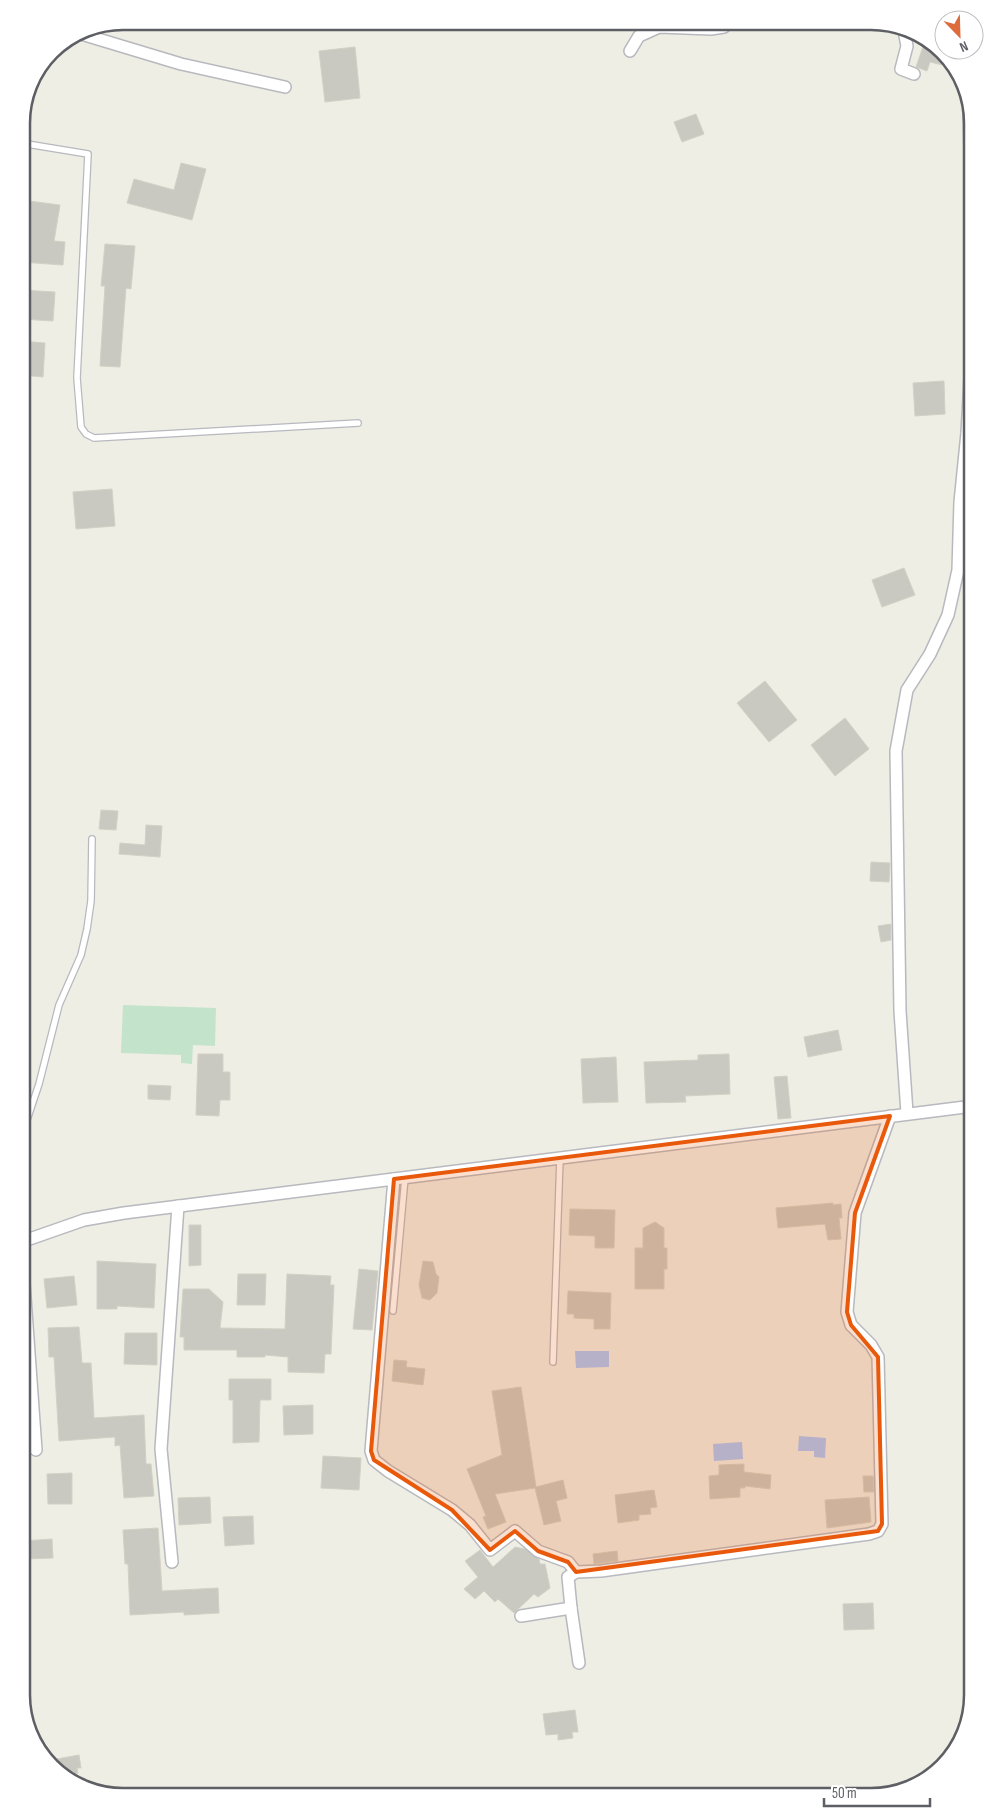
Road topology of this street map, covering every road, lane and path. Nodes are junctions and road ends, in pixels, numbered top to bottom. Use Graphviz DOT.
graph roads {
  1 [pos="652,30"];
  2 [pos="89,36"];
  3 [pos="906,37"];
  4 [pos="630,51"];
  5 [pos="914,74"];
  6 [pos="286,87"];
  7 [pos="30,144"];
  8 [pos="358,422"];
  9 [pos="964,465"];
  10 [pos="92,839"];
  11 [pos="964,1107"];
  12 [pos="30,1111"];
  13 [pos="907,1113"];
  14 [pos="890,1116"];
  15 [pos="560,1158"];
  16 [pos="400,1179"];
  17 [pos="178,1206"];
  18 [pos="30,1239"];
  19 [pos="393,1311"];
  20 [pos="553,1362"];
  21 [pos="30,1367"];
  22 [pos="36,1450"];
  23 [pos="172,1562"];
  24 [pos="576,1572"];
  25 [pos="571,1608"];
  26 [pos="521,1616"];
  27 [pos="579,1663"];
  1 -- 4 [label="street"];
  2 -- 6 [label="street"];
  3 -- 5 [label="street"];
  7 -- 8 [label="lane"];
  9 -- 13 [label="street"];
  10 -- 12 [label="lane"];
  11 -- 13 [label="street"];
  13 -- 14 [label="street"];
  14 -- 15 [label="street"];
  14 -- 24 [label="street"];
  15 -- 16 [label="street"];
  15 -- 20 [label="lane"];
  16 -- 17 [label="street"];
  16 -- 19 [label="lane"];
  16 -- 24 [label="street"];
  17 -- 18 [label="street"];
  17 -- 23 [label="street"];
  21 -- 22 [label="street"];
  24 -- 25 [label="street"];
  25 -- 26 [label="street"];
  25 -- 27 [label="street"];
}
